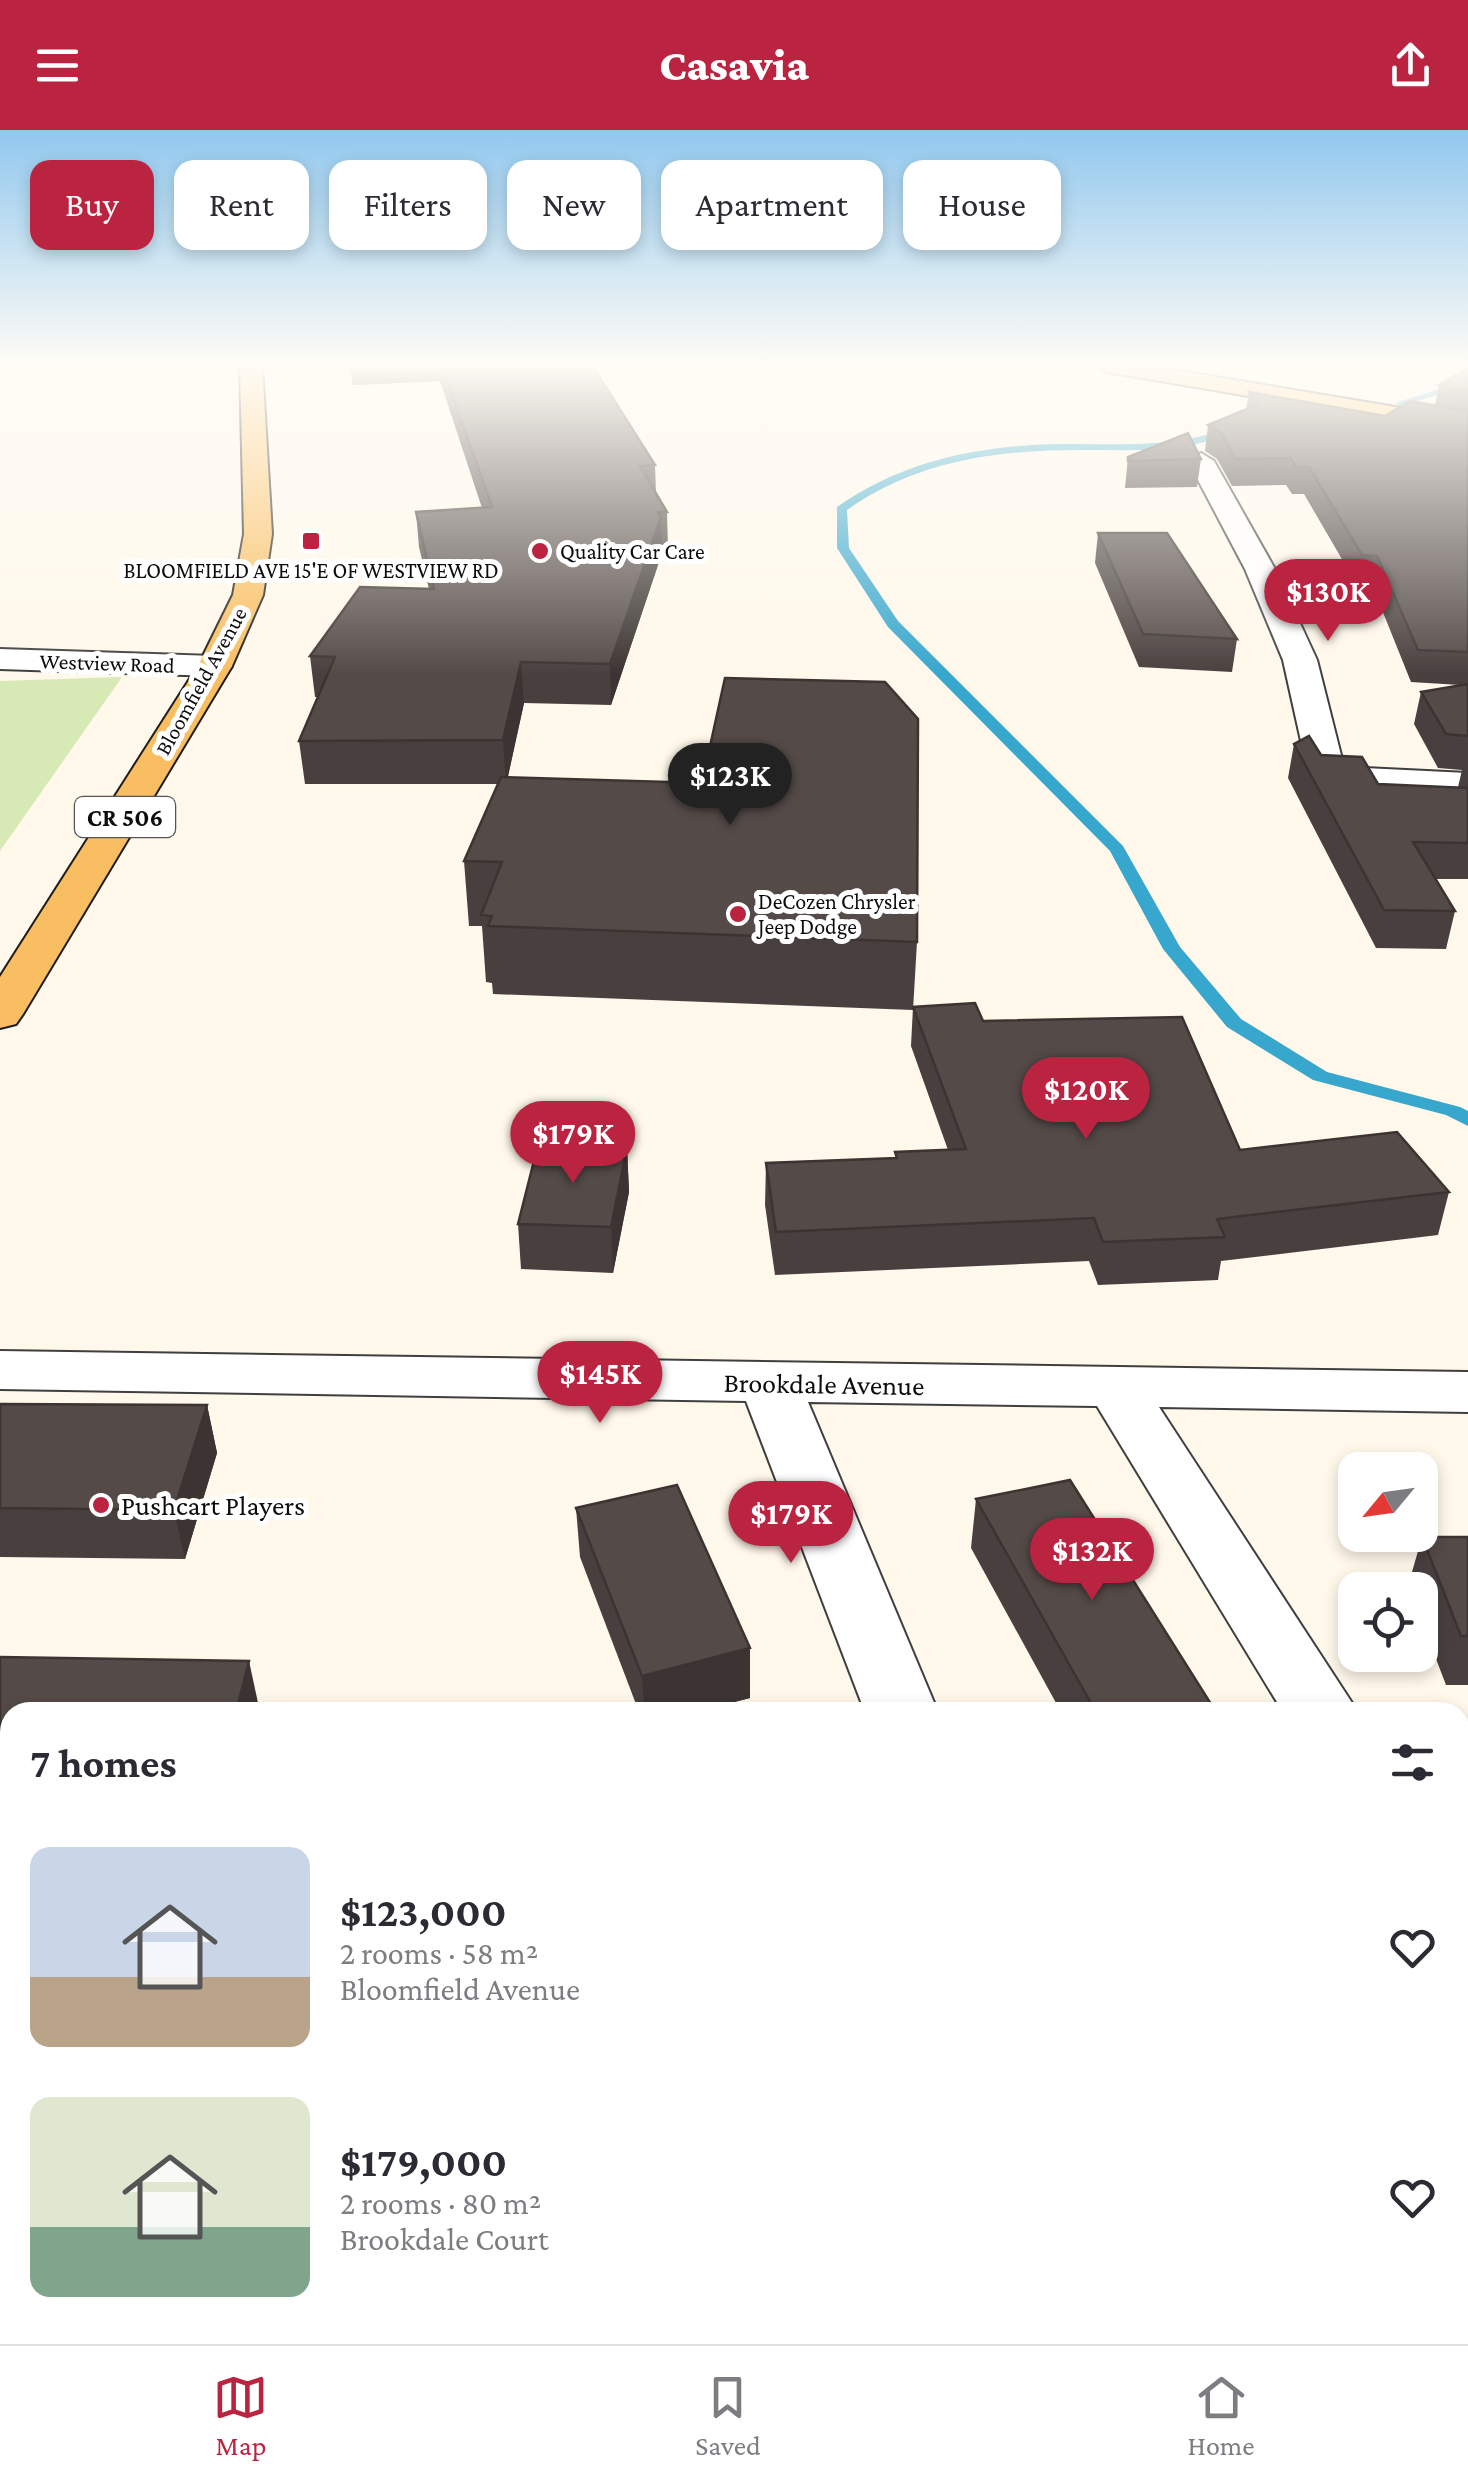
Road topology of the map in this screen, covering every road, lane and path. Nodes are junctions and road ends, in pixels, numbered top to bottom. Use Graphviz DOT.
graph roads {
  1 [pos="255,468"];
  2 [pos="1206,468"];
  3 [pos="0,659"];
  4 [pos="215,666"];
  5 [pos="1468,784"];
  6 [pos="0,1014"];
  7 [pos="0,1370"];
  8 [pos="770,1384"];
  9 [pos="1115,1386"];
  10 [pos="1468,1392"];
  11 [pos="897,1702"];
  12 [pos="1315,1702"];
  1 -- 4 [label="main road, Bloomfield Avenue / CR 506"];
  2 -- 5 [label="street"];
  3 -- 4 [label="street, Westview Road"];
  4 -- 6 [label="main road, Bloomfield Avenue / CR 506"];
  7 -- 8 [label="street, Brookdale Avenue"];
  8 -- 9 [label="street, Brookdale Avenue"];
  8 -- 11 [label="street"];
  9 -- 10 [label="street, Brookdale Avenue"];
  9 -- 12 [label="street"];
}
